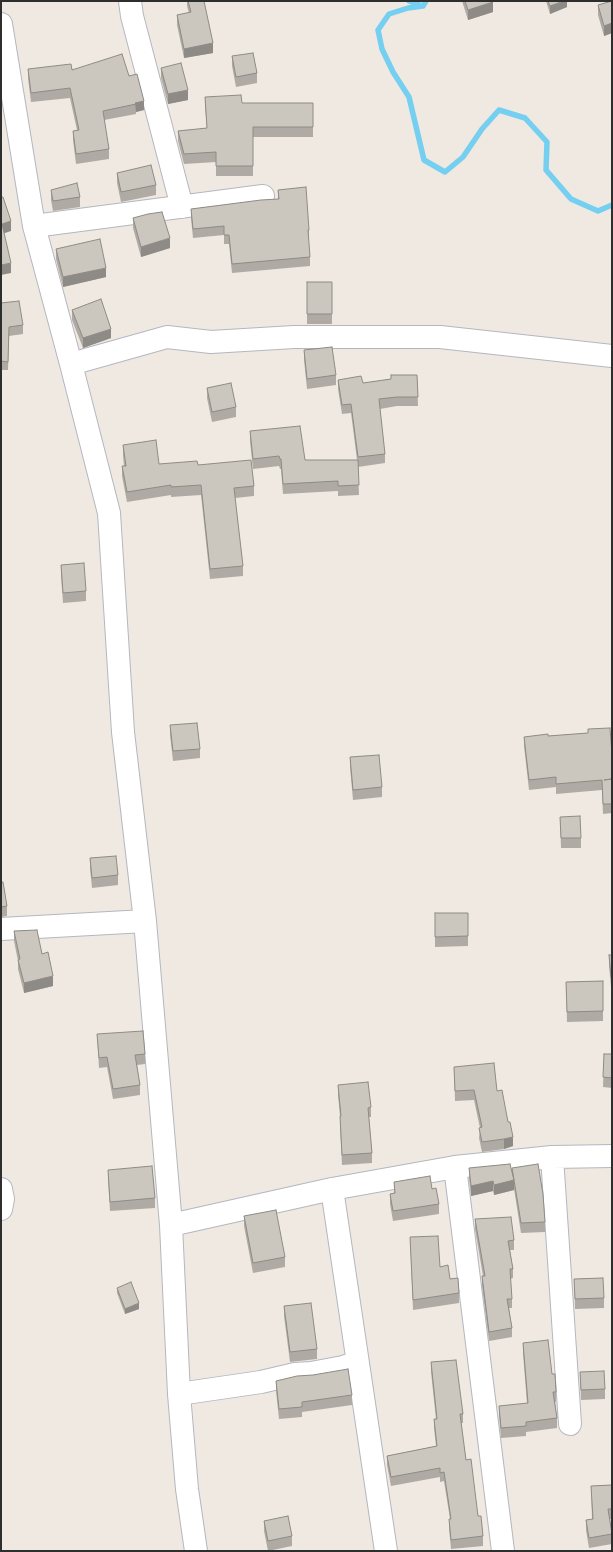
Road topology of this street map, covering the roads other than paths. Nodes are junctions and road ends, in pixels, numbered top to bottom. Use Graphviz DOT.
graph roads {
  1 [pos="130,1"];
  2 [pos="1,24"];
  3 [pos="263,196"];
  4 [pos="182,207"];
  5 [pos="34,226"];
  6 [pos="612,356"];
  7 [pos="71,364"];
  8 [pos="145,921"];
  9 [pos="1,929"];
  10 [pos="552,1156"];
  11 [pos="612,1156"];
  12 [pos="455,1167"];
  13 [pos="1,1189"];
  14 [pos="332,1189"];
  15 [pos="1,1209"];
  16 [pos="171,1225"];
  17 [pos="357,1362"];
  18 [pos="179,1394"];
  19 [pos="570,1424"];
  20 [pos="196,1551"];
  21 [pos="386,1551"];
  22 [pos="504,1551"];
  1 -- 4 [label="street"];
  2 -- 5 [label="street"];
  3 -- 4 [label="street"];
  4 -- 5 [label="street"];
  5 -- 7 [label="street"];
  6 -- 7 [label="street"];
  7 -- 8 [label="street"];
  8 -- 9 [label="street"];
  8 -- 16 [label="street"];
  10 -- 11 [label="street"];
  10 -- 12 [label="street"];
  10 -- 19 [label="street"];
  12 -- 14 [label="street"];
  12 -- 22 [label="street"];
  13 -- 15 [label="street"];
  14 -- 16 [label="street"];
  14 -- 17 [label="street"];
  16 -- 18 [label="street"];
  17 -- 18 [label="street"];
  17 -- 21 [label="street"];
  18 -- 20 [label="street"];
}
